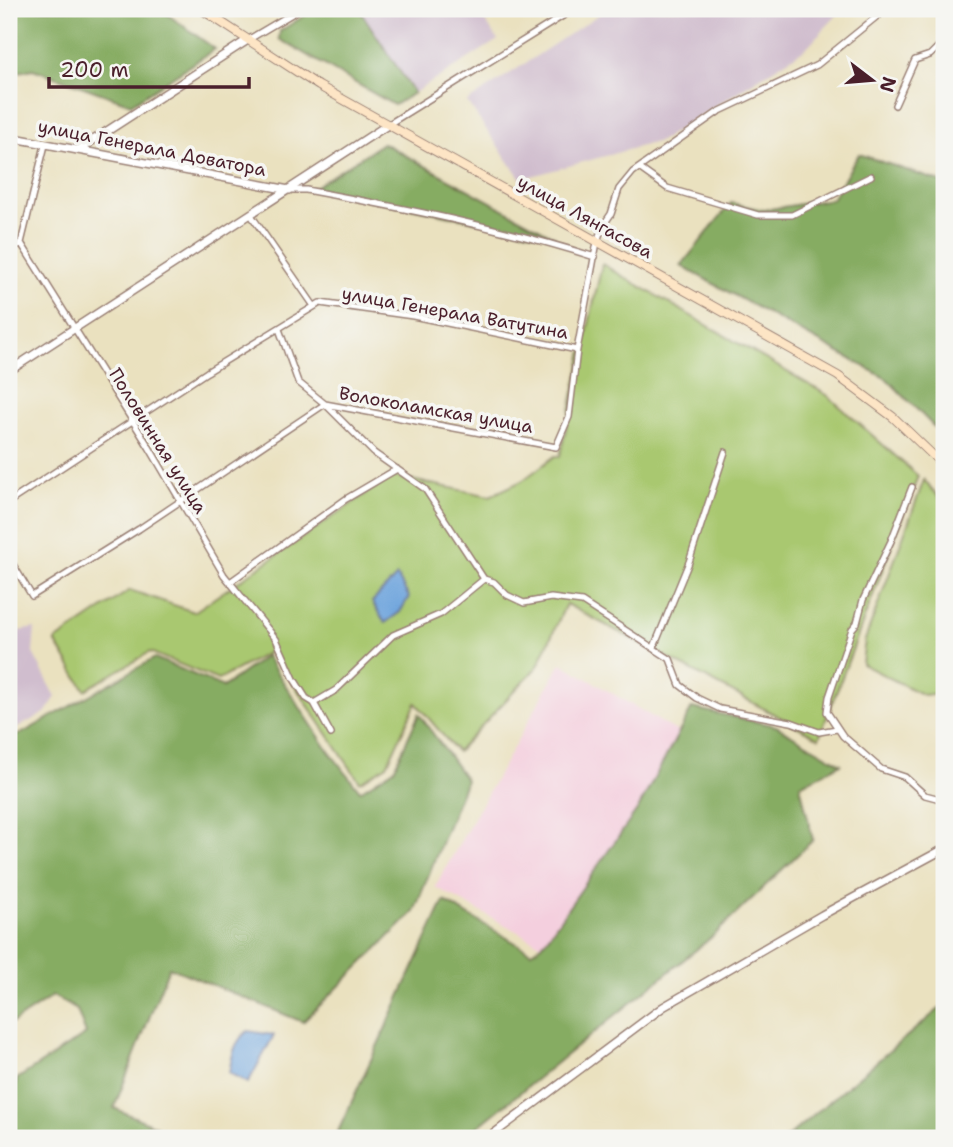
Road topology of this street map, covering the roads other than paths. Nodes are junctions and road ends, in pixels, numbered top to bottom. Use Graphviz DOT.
graph roads {
  1 [pos="201,9"];
  2 [pos="300,9"];
  3 [pos="574,9"];
  4 [pos="886,9"];
  5 [pos="246,41"];
  6 [pos="944,41"];
  7 [pos="895,105"];
  8 [pos="388,124"];
  9 [pos="9,137"];
  10 [pos="45,145"];
  11 [pos="77,150"];
  12 [pos="639,168"];
  13 [pos="871,176"];
  14 [pos="289,190"];
  15 [pos="251,215"];
  16 [pos="597,242"];
  17 [pos="21,243"];
  18 [pos="9,251"];
  19 [pos="595,257"];
  20 [pos="314,306"];
  21 [pos="76,326"];
  22 [pos="279,329"];
  23 [pos="577,350"];
  24 [pos="9,371"];
  25 [pos="325,404"];
  26 [pos="131,422"];
  27 [pos="725,452"];
  28 [pos="944,466"];
  29 [pos="397,469"];
  30 [pos="912,487"];
  31 [pos="180,501"];
  32 [pos="9,502"];
  33 [pos="9,558"];
  34 [pos="484,579"];
  35 [pos="230,582"];
  36 [pos="654,647"];
  37 [pos="314,703"];
  38 [pos="837,729"];
  39 [pos="331,734"];
  40 [pos="944,800"];
  41 [pos="944,849"];
  42 [pos="488,1138"];
  1 -- 5 [label="main road, улица Лянгасова"];
  2 -- 5 [label="street"];
  3 -- 8 [label="street"];
  4 -- 12 [label="street"];
  5 -- 8 [label="main road, улица Лянгасова"];
  5 -- 11 [label="street"];
  6 -- 7 [label="street"];
  8 -- 14 [label="street"];
  8 -- 16 [label="main road, улица Лянгасова"];
  9 -- 10 [label="street, улица Генерала Доватора"];
  10 -- 11 [label="street, улица Генерала Доватора"];
  10 -- 17 [label="street"];
  11 -- 14 [label="street, улица Генерала Доватора"];
  12 -- 13 [label="street"];
  12 -- 16 [label="street"];
  14 -- 15 [label="street"];
  14 -- 19 [label="street"];
  15 -- 20 [label="street"];
  15 -- 21 [label="street"];
  16 -- 19 [label="street"];
  16 -- 28 [label="main road, улица Лянгасова"];
  17 -- 18 [label="street"];
  17 -- 21 [label="street, Половинная улица"];
  19 -- 23 [label="street"];
  20 -- 22 [label="street, улица Генерала Ватутина"];
  20 -- 23 [label="street, улица Генерала Ватутина"];
  21 -- 24 [label="street"];
  21 -- 26 [label="street, Половинная улица"];
  22 -- 25 [label="street"];
  22 -- 26 [label="street, улица Генерала Ватутина"];
  23 -- 25 [label="street, Волоколамская улица"];
  25 -- 29 [label="street"];
  25 -- 31 [label="street, Волоколамская улица"];
  26 -- 31 [label="street, Половинная улица"];
  26 -- 32 [label="street, улица Генерала Ватутина"];
  27 -- 36 [label="street"];
  29 -- 34 [label="street"];
  29 -- 35 [label="street"];
  30 -- 38 [label="street"];
  31 -- 33 [label="street, Волоколамская улица"];
  31 -- 35 [label="street, Половинная улица"];
  34 -- 36 [label="street"];
  34 -- 37 [label="street"];
  35 -- 37 [label="street, Половинная улица"];
  36 -- 38 [label="street"];
  37 -- 39 [label="street, Половинная улица"];
  38 -- 40 [label="street"];
  41 -- 42 [label="street"];
}
